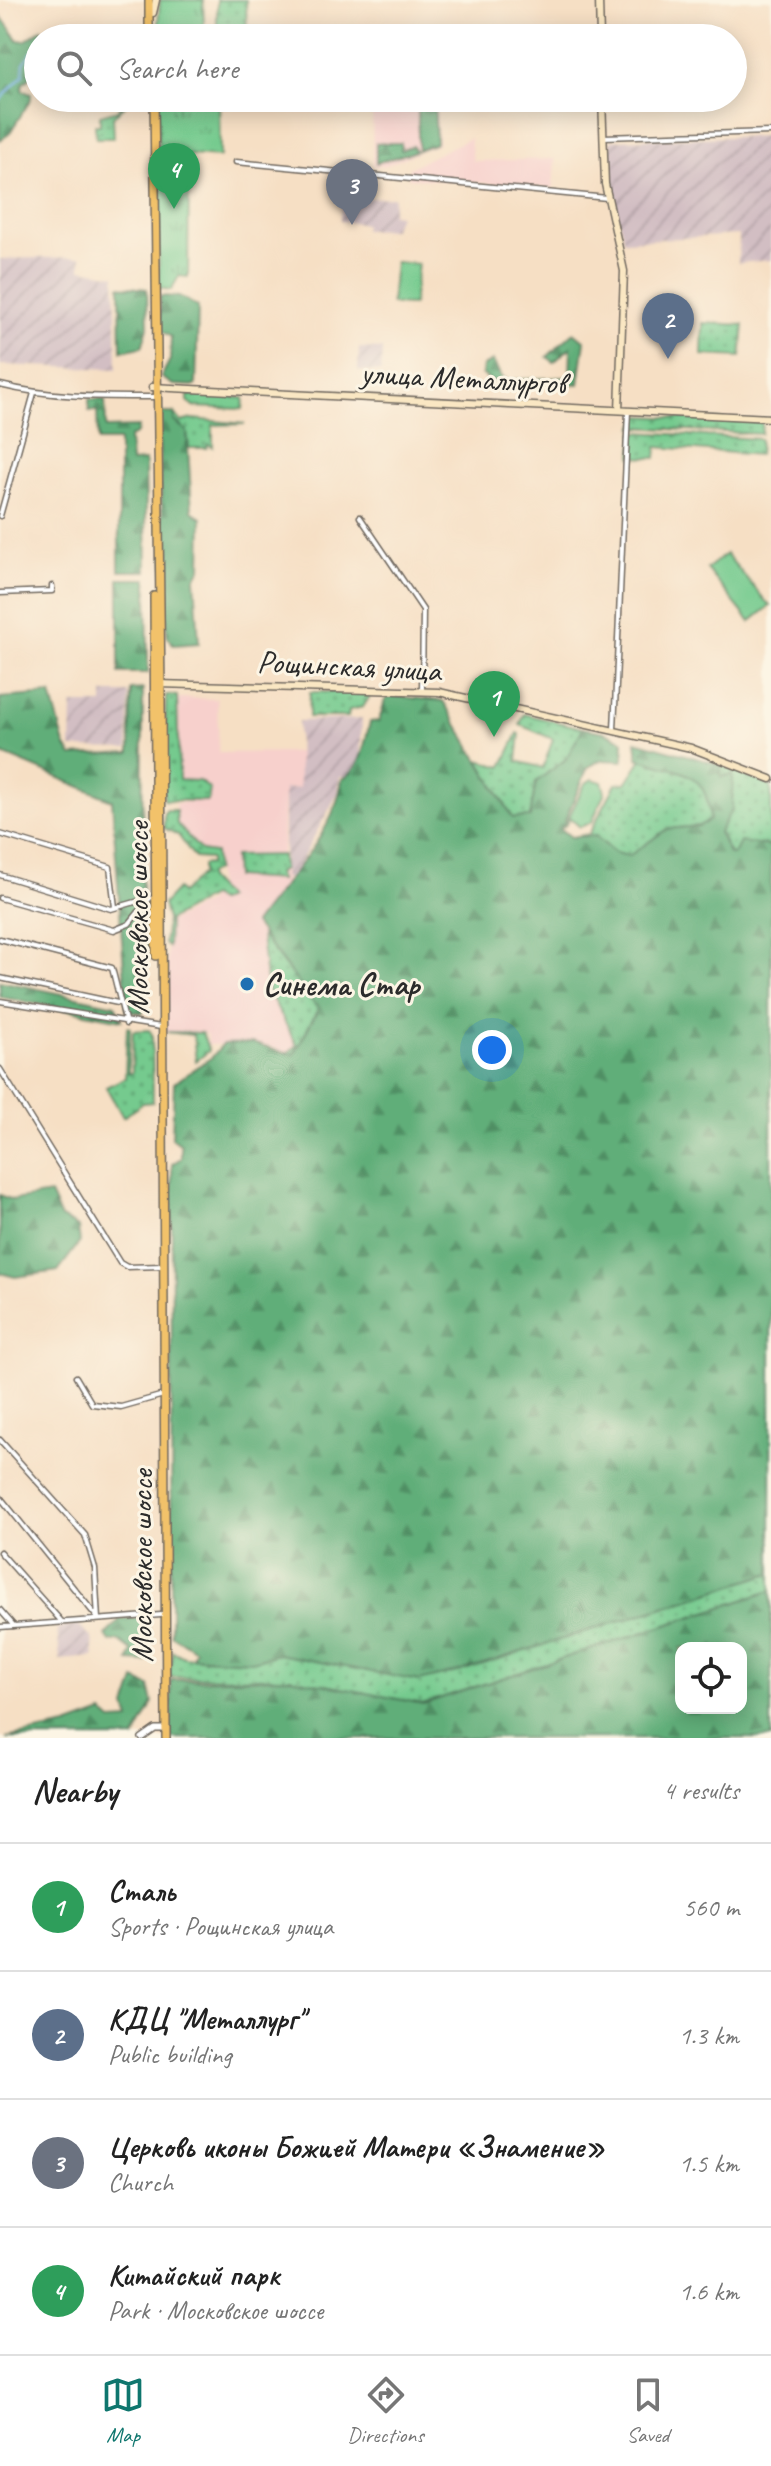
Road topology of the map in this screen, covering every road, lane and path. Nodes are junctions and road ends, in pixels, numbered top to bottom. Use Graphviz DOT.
graph roads {
  1 [pos="153,0"];
  2 [pos="599,0"];
  3 [pos="152,24"];
  4 [pos="152,24"];
  5 [pos="600,24"];
  6 [pos="152,112"];
  7 [pos="602,112"];
  8 [pos="771,132"];
  9 [pos="603,137"];
  10 [pos="236,162"];
  11 [pos="607,198"];
  12 [pos="0,385"];
  13 [pos="154,387"];
  14 [pos="34,393"];
  15 [pos="154,397"];
  16 [pos="619,410"];
  17 [pos="628,411"];
  18 [pos="771,418"];
  19 [pos="0,516"];
  20 [pos="360,517"];
  21 [pos="52,586"];
  22 [pos="0,593"];
  23 [pos="158,684"];
  24 [pos="422,691"];
  25 [pos="614,730"];
  26 [pos="771,779"];
  27 [pos="0,834"];
  28 [pos="0,875"];
  29 [pos="0,898"];
  30 [pos="152,898"];
  31 [pos="115,907"];
  32 [pos="0,939"];
  33 [pos="0,978"];
  34 [pos="0,1001"];
  35 [pos="118,1003"];
  36 [pos="126,1024"];
  37 [pos="159,1027"];
  38 [pos="0,1069"];
  39 [pos="161,1266"];
  40 [pos="76,1377"];
  41 [pos="160,1396"];
  42 [pos="0,1440"];
  43 [pos="5,1447"];
  44 [pos="0,1451"];
  45 [pos="0,1497"];
  46 [pos="0,1552"];
  47 [pos="0,1610"];
  48 [pos="161,1615"];
  49 [pos="98,1619"];
  50 [pos="62,1622"];
  51 [pos="14,1626"];
  52 [pos="0,1627"];
  53 [pos="164,1728"];
  54 [pos="142,1738"];
  55 [pos="164,1738"];
  1 -- 3 [label="main road"];
  1 -- 4 [label="main road"];
  2 -- 5 [label="main road"];
  6 -- 13 [label="main road, Московское шоссе"];
  7 -- 9 [label="main road"];
  8 -- 9 [label="street"];
  9 -- 11 [label="main road"];
  10 -- 11 [label="street"];
  11 -- 16 [label="main road"];
  12 -- 14 [label="street"];
  13 -- 15 [label="main road, Московское шоссе"];
  13 -- 16 [label="main road, улица Металлургов"];
  14 -- 15 [label="street"];
  14 -- 19 [label="street"];
  15 -- 23 [label="main road, Московское шоссе"];
  16 -- 17 [label="main road, улица Металлургов"];
  17 -- 18 [label="main road, улица Металлургов"];
  17 -- 25 [label="street"];
  20 -- 24 [label="street"];
  21 -- 22 [label="street"];
  23 -- 24 [label="main road, Рощинская улица"];
  23 -- 30 [label="main road, Московское шоссе"];
  23 -- 37 [label="main road, Московское шоссе"];
  24 -- 25 [label="main road, Рощинская улица"];
  25 -- 26 [label="main road, Рощинская улица"];
  27 -- 31 [label="street"];
  28 -- 31 [label="street"];
  29 -- 30 [label="street"];
  30 -- 31 [label="street"];
  30 -- 37 [label="main road, Московское шоссе"];
  32 -- 35 [label="street"];
  33 -- 35 [label="street"];
  34 -- 36 [label="street"];
  35 -- 36 [label="street"];
  36 -- 37 [label="street"];
  37 -- 39 [label="main road, Московское шоссе"];
  38 -- 39 [label="street"];
  39 -- 41 [label="main road, Московское шоссе"];
  39 -- 53 [label="main road, Московское шоссе"];
  40 -- 41 [label="street"];
  41 -- 48 [label="main road, Московское шоссе"];
  42 -- 43 [label="street"];
  43 -- 44 [label="street"];
  43 -- 49 [label="street"];
  45 -- 49 [label="street"];
  46 -- 50 [label="street"];
  47 -- 51 [label="street"];
  48 -- 49 [label="street"];
  48 -- 53 [label="main road, Московское шоссе"];
  49 -- 50 [label="street"];
  50 -- 51 [label="street"];
  51 -- 52 [label="street"];
  53 -- 54 [label="street"];
  53 -- 55 [label="main road, Московское шоссе"];
}
